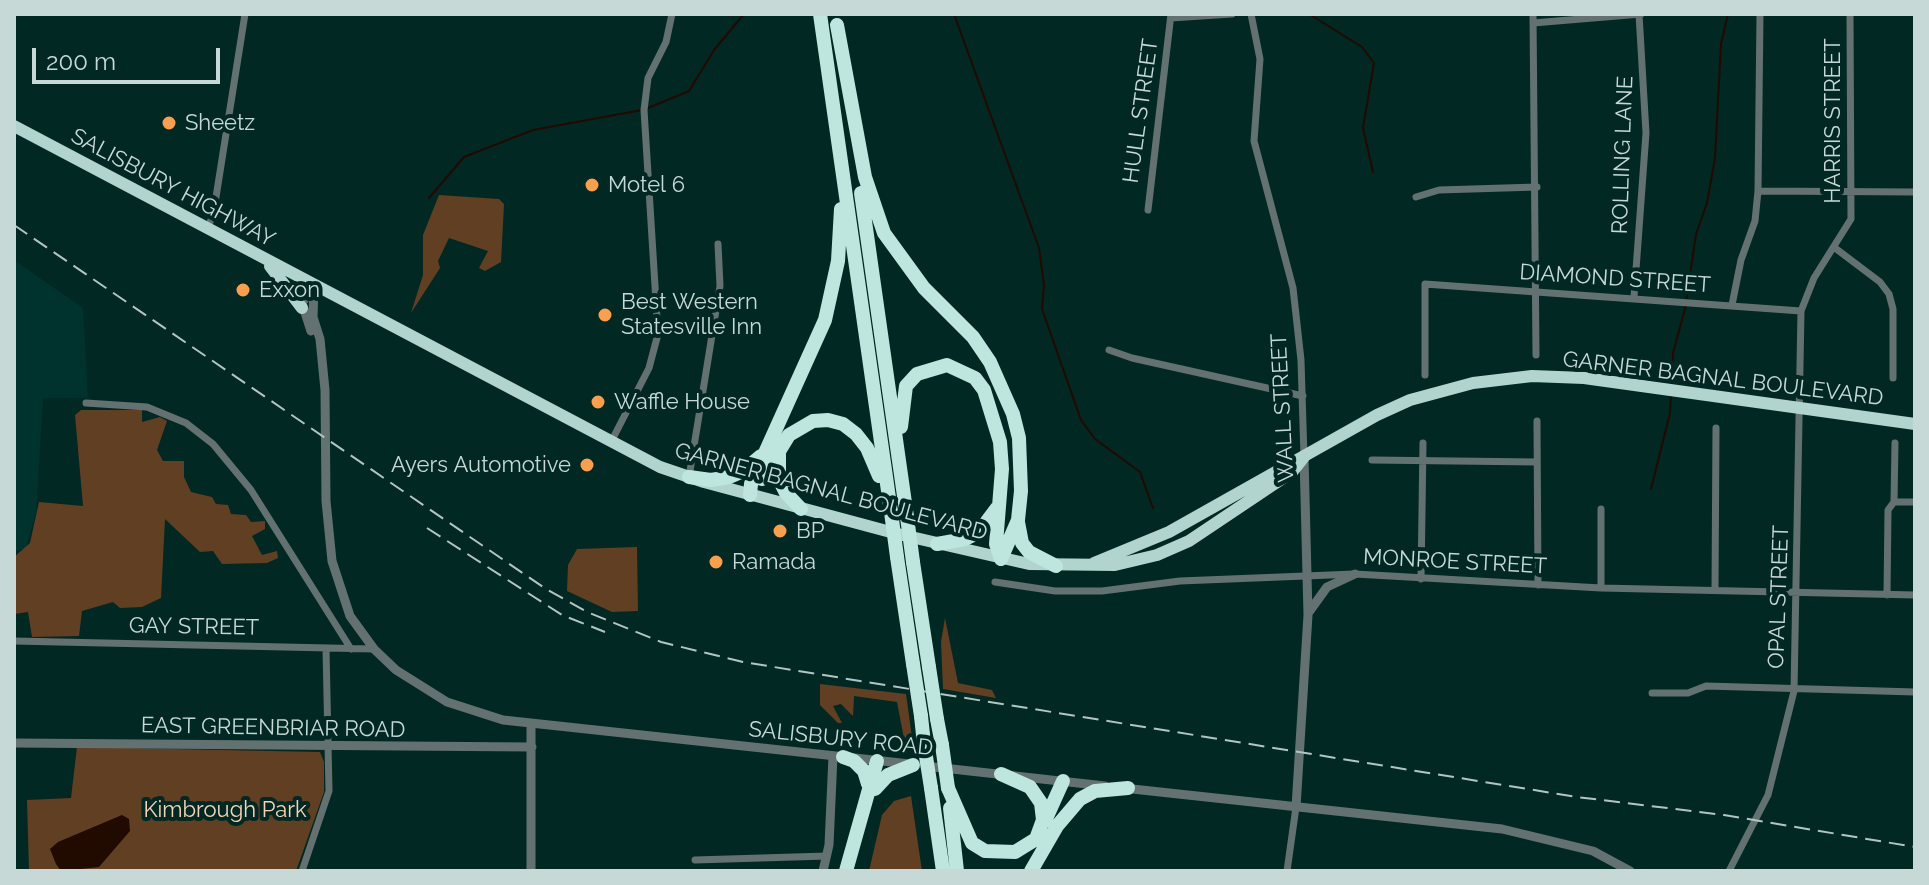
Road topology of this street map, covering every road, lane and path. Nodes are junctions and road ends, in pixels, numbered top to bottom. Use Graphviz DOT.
graph roads {
  1 [pos="245,14"];
  2 [pos="672,14"];
  3 [pos="820,14"];
  4 [pos="1232,14"];
  5 [pos="1251,14"];
  6 [pos="1533,14"];
  7 [pos="1640,14"];
  8 [pos="1760,14"];
  9 [pos="1850,14"];
  10 [pos="1171,16"];
  11 [pos="836,20"];
  12 [pos="1533,23"];
  13 [pos="831,88"];
  14 [pos="14,126"];
  15 [pos="1537,187"];
  16 [pos="1758,191"];
  17 [pos="1853,192"];
  18 [pos="1915,192"];
  19 [pos="1416,197"];
  20 [pos="1148,210"];
  21 [pos="207,230"];
  22 [pos="718,244"];
  23 [pos="1835,248"];
  24 [pos="266,261"];
  25 [pos="314,285"];
  26 [pos="1537,291"];
  27 [pos="1634,297"];
  28 [pos="1732,305"];
  29 [pos="302,308"];
  30 [pos="1801,311"];
  31 [pos="319,347"];
  32 [pos="1109,350"];
  33 [pos="1536,355"];
  34 [pos="1425,375"];
  35 [pos="1893,378"];
  36 [pos="1303,396"];
  37 [pos="86,403"];
  38 [pos="1801,409"];
  39 [pos="1537,421"];
  40 [pos="1915,424"];
  41 [pos="1716,428"];
  42 [pos="611,442"];
  43 [pos="1423,443"];
  44 [pos="1895,443"];
  45 [pos="774,448"];
  46 [pos="899,457"];
  47 [pos="1304,457"];
  48 [pos="1372,460"];
  49 [pos="1423,461"];
  50 [pos="1537,462"];
  51 [pos="689,477"];
  52 [pos="750,495"];
  53 [pos="999,496"];
  54 [pos="1894,502"];
  55 [pos="1915,502"];
  56 [pos="801,509"];
  57 [pos="1601,509"];
  58 [pos="891,512"];
  59 [pos="1018,520"];
  60 [pos="937,544"];
  61 [pos="1001,559"];
  62 [pos="1056,566"];
  63 [pos="1309,574"];
  64 [pos="1355,574"];
  65 [pos="1421,579"];
  66 [pos="995,582"];
  67 [pos="1538,585"];
  68 [pos="1601,588"];
  69 [pos="1715,590"];
  70 [pos="1798,592"];
  71 [pos="1887,595"];
  72 [pos="1915,595"];
  73 [pos="1308,615"];
  74 [pos="14,641"];
  75 [pos="326,648"];
  76 [pos="351,649"];
  77 [pos="374,649"];
  78 [pos="1794,691"];
  79 [pos="1915,692"];
  80 [pos="1652,693"];
  81 [pos="531,723"];
  82 [pos="14,743"];
  83 [pos="328,747"];
  84 [pos="532,747"];
  85 [pos="838,756"];
  86 [pos="877,761"];
  87 [pos="913,765"];
  88 [pos="1001,774"];
  89 [pos="1063,781"];
  90 [pos="871,787"];
  91 [pos="948,788"];
  92 [pos="1128,788"];
  93 [pos="1296,807"];
  94 [pos="1057,826"];
  95 [pos="1042,828"];
  96 [pos="827,856"];
  97 [pos="695,860"];
  98 [pos="302,871"];
  99 [pos="531,871"];
  100 [pos="823,871"];
  101 [pos="846,871"];
  102 [pos="853,871"];
  103 [pos="941,871"];
  104 [pos="957,871"];
  105 [pos="1031,871"];
  106 [pos="1287,871"];
  107 [pos="1630,871"];
  108 [pos="1729,871"];
  1 -- 21 [label="street"];
  2 -- 42 [label="street"];
  3 -- 13 [label="highway"];
  4 -- 10 [label="street"];
  5 -- 36 [label="street, WALL STREET"];
  6 -- 12 [label="street"];
  7 -- 12 [label="street"];
  7 -- 27 [label="street, ROLLING LANE"];
  8 -- 16 [label="street"];
  9 -- 17 [label="street, HARRIS STREET"];
  10 -- 20 [label="street, HULL STREET"];
  11 -- 46 [label="highway"];
  11 -- 59 [label="highway"];
  12 -- 15 [label="street"];
  13 -- 45 [label="highway"];
  13 -- 58 [label="highway"];
  14 -- 21 [label="highway, SALISBURY HIGHWAY"];
  15 -- 19 [label="street"];
  15 -- 26 [label="street"];
  16 -- 17 [label="street"];
  16 -- 28 [label="street"];
  17 -- 18 [label="street"];
  17 -- 23 [label="street, HARRIS STREET"];
  21 -- 24 [label="highway, SALISBURY HIGHWAY"];
  22 -- 51 [label="street"];
  23 -- 30 [label="street, HARRIS STREET"];
  23 -- 35 [label="street"];
  24 -- 25 [label="highway, SALISBURY HIGHWAY"];
  24 -- 29 [label="highway"];
  25 -- 29 [label="street"];
  25 -- 31 [label="street, SALISBURY ROAD"];
  25 -- 42 [label="highway, GARNER BAGNAL BOULEVARD"];
  26 -- 27 [label="street, DIAMOND STREET"];
  26 -- 33 [label="street"];
  26 -- 34 [label="street, DIAMOND STREET"];
  27 -- 28 [label="street, DIAMOND STREET"];
  28 -- 30 [label="street, DIAMOND STREET"];
  29 -- 31 [label="street, SALISBURY ROAD"];
  30 -- 38 [label="street, OPAL STREET"];
  31 -- 77 [label="street, SALISBURY ROAD"];
  32 -- 36 [label="street"];
  36 -- 47 [label="street, WALL STREET"];
  37 -- 76 [label="street"];
  38 -- 40 [label="highway, GARNER BAGNAL BOULEVARD"];
  38 -- 47 [label="highway, GARNER BAGNAL BOULEVARD"];
  38 -- 70 [label="street, OPAL STREET"];
  39 -- 50 [label="street"];
  41 -- 69 [label="street"];
  42 -- 51 [label="highway, GARNER BAGNAL BOULEVARD"];
  43 -- 49 [label="street"];
  44 -- 54 [label="street"];
  45 -- 51 [label="highway"];
  45 -- 52 [label="highway"];
  45 -- 56 [label="highway"];
  45 -- 58 [label="highway"];
  46 -- 53 [label="highway"];
  46 -- 91 [label="highway, bridge"];
  47 -- 62 [label="highway, GARNER BAGNAL BOULEVARD"];
  47 -- 63 [label="street, WALL STREET"];
  48 -- 49 [label="street"];
  49 -- 50 [label="street"];
  49 -- 65 [label="street"];
  50 -- 67 [label="street"];
  51 -- 52 [label="highway, GARNER BAGNAL BOULEVARD"];
  52 -- 56 [label="highway, GARNER BAGNAL BOULEVARD"];
  53 -- 60 [label="highway"];
  53 -- 61 [label="highway"];
  54 -- 55 [label="street"];
  54 -- 71 [label="street"];
  56 -- 60 [label="highway, GARNER BAGNAL BOULEVARD"];
  57 -- 68 [label="street"];
  58 -- 103 [label="highway, bridge"];
  59 -- 61 [label="highway"];
  59 -- 62 [label="highway"];
  60 -- 61 [label="highway, GARNER BAGNAL BOULEVARD"];
  61 -- 62 [label="highway, GARNER BAGNAL BOULEVARD"];
  63 -- 64 [label="street, MONROE STREET"];
  63 -- 66 [label="street, MONROE STREET"];
  63 -- 73 [label="street, WALL STREET"];
  64 -- 65 [label="street, MONROE STREET"];
  64 -- 73 [label="street"];
  65 -- 67 [label="street, MONROE STREET"];
  67 -- 68 [label="street, MONROE STREET"];
  68 -- 69 [label="street, MONROE STREET"];
  69 -- 70 [label="street, MONROE STREET"];
  70 -- 71 [label="street, MONROE STREET"];
  70 -- 78 [label="street, OPAL STREET"];
  71 -- 72 [label="street, MONROE STREET"];
  73 -- 93 [label="street, WALL STREET"];
  74 -- 75 [label="street, GAY STREET"];
  75 -- 76 [label="street, GAY STREET"];
  75 -- 83 [label="street"];
  76 -- 77 [label="street, GAY STREET"];
  77 -- 81 [label="street, SALISBURY ROAD"];
  78 -- 79 [label="street"];
  78 -- 80 [label="street"];
  78 -- 108 [label="street, OPAL STREET"];
  81 -- 84 [label="street"];
  81 -- 85 [label="street, SALISBURY ROAD"];
  82 -- 83 [label="street, EAST GREENBRIAR ROAD"];
  83 -- 84 [label="street, EAST GREENBRIAR ROAD"];
  83 -- 98 [label="street"];
  84 -- 99 [label="street"];
  85 -- 86 [label="street, SALISBURY ROAD"];
  85 -- 90 [label="highway"];
  85 -- 96 [label="street"];
  86 -- 87 [label="street, SALISBURY ROAD"];
  86 -- 90 [label="highway"];
  87 -- 88 [label="street, SALISBURY ROAD"];
  87 -- 90 [label="highway"];
  88 -- 89 [label="street, SALISBURY ROAD"];
  88 -- 95 [label="highway"];
  89 -- 92 [label="street, SALISBURY ROAD"];
  89 -- 94 [label="highway"];
  89 -- 95 [label="highway"];
  90 -- 101 [label="highway"];
  90 -- 102 [label="highway"];
  91 -- 95 [label="highway"];
  91 -- 104 [label="highway"];
  92 -- 93 [label="street, SALISBURY ROAD"];
  92 -- 94 [label="highway"];
  93 -- 106 [label="street"];
  93 -- 107 [label="street, SALISBURY ROAD"];
  94 -- 105 [label="highway"];
  96 -- 97 [label="street"];
  96 -- 100 [label="street"];
}
